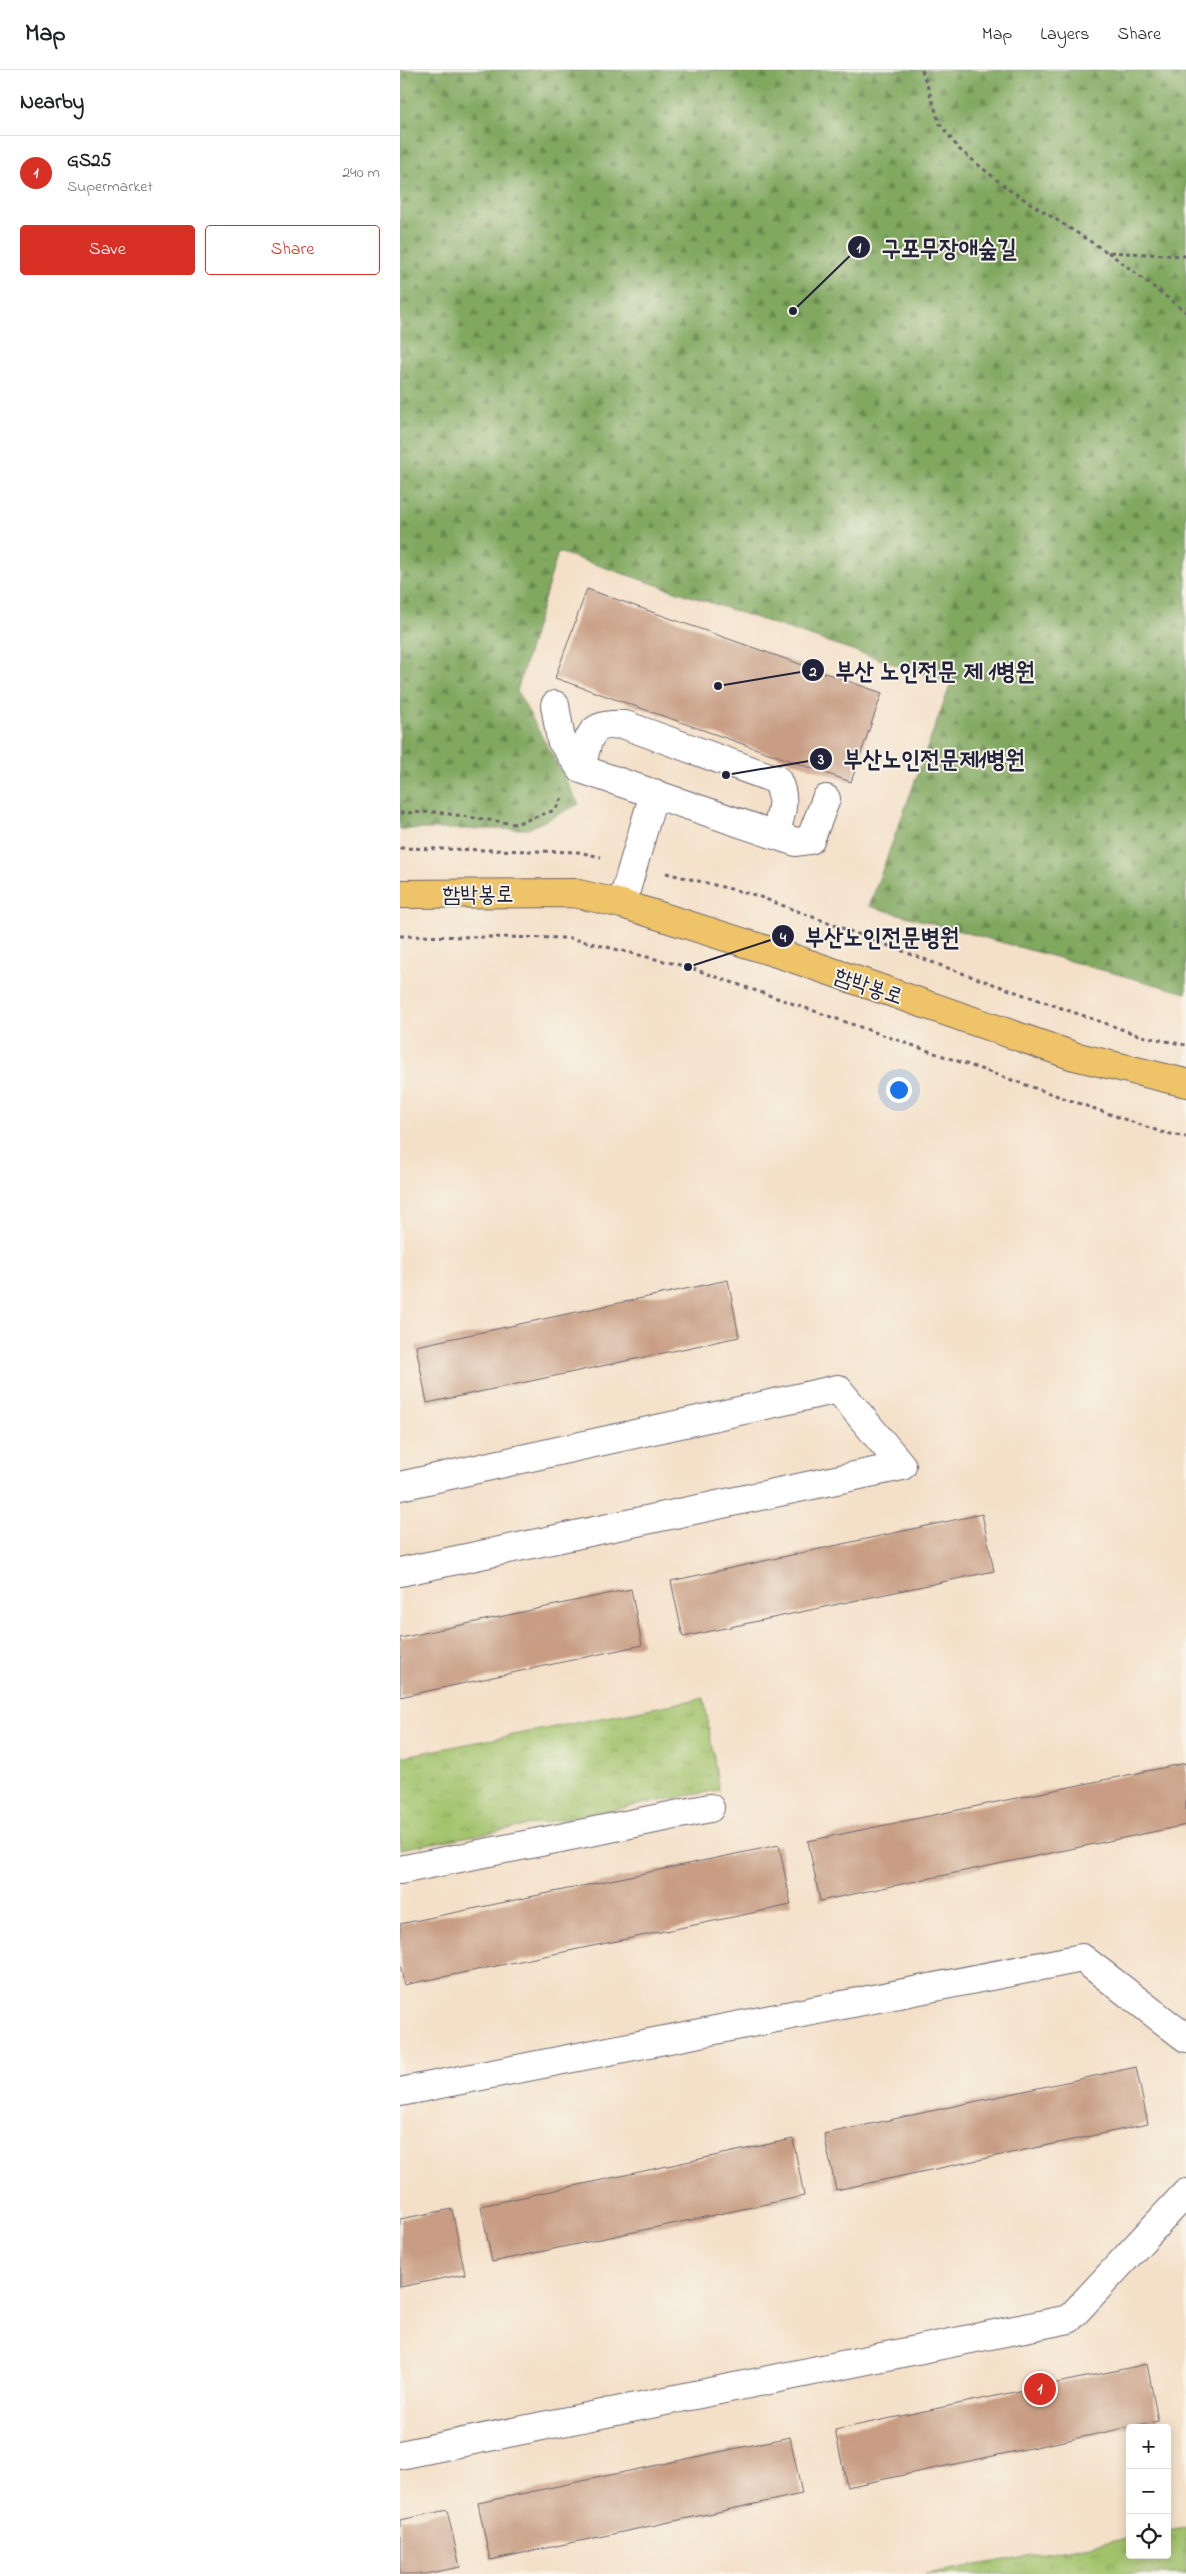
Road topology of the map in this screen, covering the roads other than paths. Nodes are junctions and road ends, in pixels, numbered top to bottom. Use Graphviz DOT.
graph roads {
  1 [pos="555,704"];
  2 [pos="582,769"];
  3 [pos="654,793"];
  4 [pos="826,799"];
  5 [pos="775,835"];
  6 [pos="400,894"];
  7 [pos="622,904"];
  8 [pos="1186,1084"];
  9 [pos="400,1486"];
  10 [pos="400,1572"];
  11 [pos="710,1808"];
  12 [pos="400,1870"];
  13 [pos="1186,2038"];
  14 [pos="401,2088"];
  15 [pos="1186,2193"];
  16 [pos="400,2455"];
  1 -- 2 [label="lane"];
  2 -- 3 [label="lane"];
  2 -- 5 [label="lane"];
  3 -- 5 [label="lane"];
  3 -- 7 [label="lane"];
  4 -- 5 [label="lane"];
  6 -- 7 [label="main road, 함박봉로"];
  7 -- 8 [label="main road, 함박봉로"];
  9 -- 10 [label="lane"];
  11 -- 12 [label="lane"];
  13 -- 14 [label="lane"];
  15 -- 16 [label="lane"];
}
